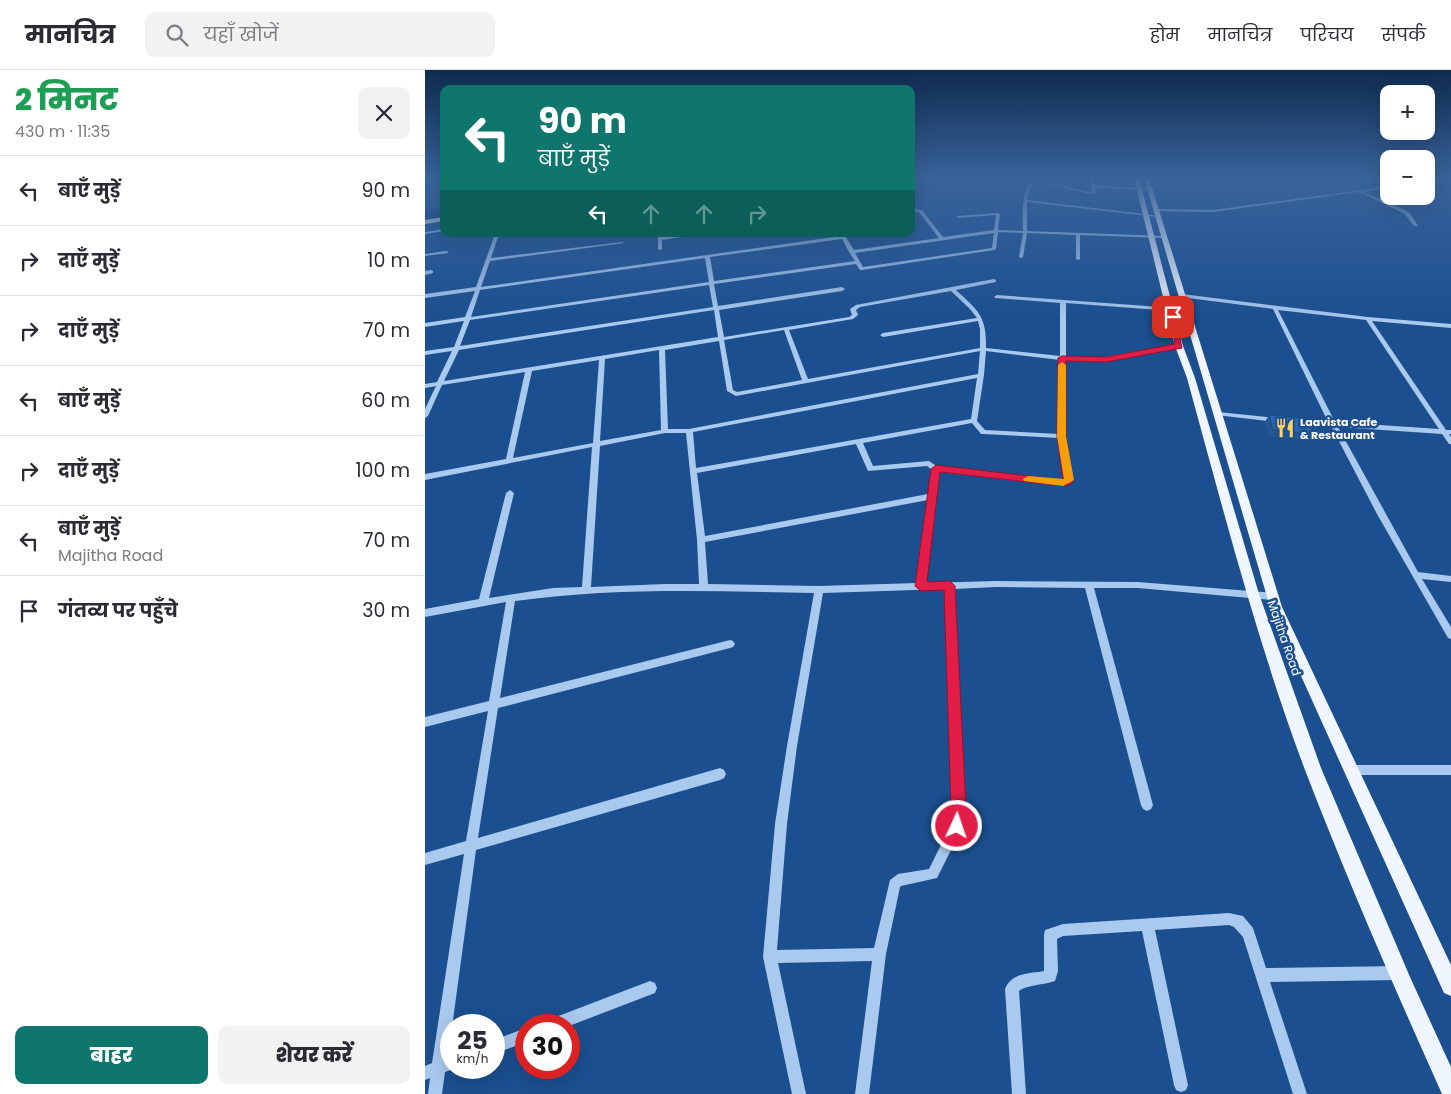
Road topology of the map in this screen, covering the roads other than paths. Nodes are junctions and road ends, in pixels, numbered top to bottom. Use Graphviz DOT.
graph roads {
  1 [pos="932,226"];
  2 [pos="997,226"];
  3 [pos="1025,226"];
  4 [pos="1151,226"];
  5 [pos="1159,226"];
  6 [pos="440,227"];
  7 [pos="425,229"];
  8 [pos="440,231"];
  9 [pos="997,231"];
  10 [pos="1025,232"];
  11 [pos="425,233"];
  12 [pos="1078,234"];
  13 [pos="496,237"];
  14 [pos="660,237"];
  15 [pos="830,237"];
  16 [pos="844,237"];
  17 [pos="1150,237"];
  18 [pos="1164,237"];
  19 [pos="942,239"];
  20 [pos="622,243"];
  21 [pos="660,249"];
  22 [pos="446,252"];
  23 [pos="851,252"];
  24 [pos="425,255"];
  25 [pos="707,256"];
  26 [pos="1021,257"];
  27 [pos="1079,259"];
  28 [pos="487,260"];
  29 [pos="857,262"];
  30 [pos="713,282"];
  31 [pos="994,282"];
  32 [pos="842,288"];
  33 [pos="478,289"];
  34 [pos="953,290"];
  35 [pos="425,296"];
  36 [pos="1182,296"];
  37 [pos="997,297"];
  38 [pos="1063,301"];
  39 [pos="717,308"];
  40 [pos="1275,308"];
  41 [pos="1170,309"];
  42 [pos="1186,310"];
  43 [pos="467,318"];
  44 [pos="981,319"];
  45 [pos="1368,319"];
  46 [pos="425,325"];
  47 [pos="1451,326"];
  48 [pos="786,329"];
  49 [pos="883,335"];
  50 [pos="723,339"];
  51 [pos="1179,346"];
  52 [pos="455,348"];
  53 [pos="982,349"];
  54 [pos="662,350"];
  55 [pos="425,353"];
  56 [pos="1062,358"];
  57 [pos="602,359"];
  58 [pos="529,370"];
  59 [pos="981,374"];
  60 [pos="806,382"];
  61 [pos="438,384"];
  62 [pos="425,386"];
  63 [pos="1217,414"];
  64 [pos="425,416"];
  65 [pos="974,421"];
  66 [pos="1283,421"];
  67 [pos="1293,422"];
  68 [pos="1332,424"];
  69 [pos="665,431"];
  70 [pos="689,431"];
  71 [pos="1447,432"];
  72 [pos="1062,436"];
  73 [pos="858,441"];
  74 [pos="1451,442"];
  75 [pos="597,444"];
  76 [pos="509,460"];
  77 [pos="936,469"];
  78 [pos="693,471"];
  79 [pos="425,477"];
  80 [pos="510,493"];
  81 [pos="931,496"];
  82 [pos="701,540"];
  83 [pos="1415,575"];
  84 [pos="1451,579"];
  85 [pos="1089,585"];
  86 [pos="921,586"];
  87 [pos="950,586"];
  88 [pos="704,588"];
  89 [pos="586,590"];
  90 [pos="819,590"];
  91 [pos="1253,594"];
  92 [pos="1272,596"];
  93 [pos="511,598"];
  94 [pos="483,602"];
  95 [pos="425,613"];
  96 [pos="1451,635"];
  97 [pos="730,644"];
  98 [pos="494,704"];
  99 [pos="425,722"];
  100 [pos="1351,770"];
  101 [pos="1451,770"];
  102 [pos="719,774"];
  103 [pos="1147,805"];
  104 [pos="471,845"];
  105 [pos="425,859"];
  106 [pos="1147,924"];
  107 [pos="879,954"];
  108 [pos="770,957"];
  109 [pos="1399,973"];
  110 [pos="1263,975"];
  111 [pos="1451,986"];
  112 [pos="650,988"];
  113 [pos="451,1014"];
  114 [pos="580,1015"];
  115 [pos="440,1068"];
  116 [pos="425,1073"];
  117 [pos="440,1079"];
  118 [pos="1181,1085"];
  119 [pos="1451,1091"];
  120 [pos="435,1094"];
  121 [pos="799,1094"];
  122 [pos="862,1094"];
  123 [pos="1019,1094"];
  124 [pos="1300,1094"];
  1 -- 19 [label="street"];
  2 -- 9 [label="street"];
  3 -- 10 [label="street"];
  4 -- 17 [label="main road, Majitha Road"];
  5 -- 18 [label="main road, Majitha Road"];
  6 -- 7 [label="highway"];
  8 -- 11 [label="street"];
  9 -- 10 [label="street"];
  9 -- 19 [label="street"];
  9 -- 29 [label="street"];
  10 -- 12 [label="street"];
  10 -- 26 [label="street"];
  12 -- 17 [label="street"];
  12 -- 27 [label="street"];
  13 -- 28 [label="street"];
  14 -- 21 [label="street"];
  15 -- 25 [label="street"];
  16 -- 23 [label="street"];
  17 -- 18 [label="street"];
  17 -- 41 [label="main road, Majitha Road"];
  18 -- 36 [label="main road, Majitha Road"];
  19 -- 23 [label="street"];
  20 -- 28 [label="street"];
  22 -- 24 [label="street"];
  23 -- 29 [label="street"];
  25 -- 30 [label="street"];
  25 -- 33 [label="street"];
  28 -- 33 [label="street"];
  29 -- 30 [label="street"];
  30 -- 39 [label="street"];
  30 -- 43 [label="street"];
  31 -- 34 [label="street"];
  32 -- 39 [label="street"];
  33 -- 35 [label="street"];
  33 -- 43 [label="street"];
  34 -- 44 [label="street"];
  34 -- 48 [label="street"];
  36 -- 40 [label="street"];
  36 -- 42 [label="main road, Majitha Road"];
  37 -- 38 [label="street"];
  38 -- 41 [label="street"];
  38 -- 56 [label="street"];
  39 -- 50 [label="street"];
  39 -- 52 [label="street"];
  40 -- 45 [label="street"];
  40 -- 68 [label="street"];
  41 -- 42 [label="street"];
  41 -- 51 [label="main road, Majitha Road"];
  42 -- 63 [label="main road, Majitha Road"];
  43 -- 46 [label="street"];
  43 -- 52 [label="street"];
  44 -- 49 [label="street"];
  44 -- 53 [label="street"];
  45 -- 47 [label="street"];
  45 -- 71 [label="street"];
  48 -- 50 [label="street"];
  48 -- 60 [label="street"];
  50 -- 54 [label="street"];
  50 -- 60 [label="street"];
  51 -- 56 [label="street"];
  51 -- 91 [label="main road, Majitha Road"];
  52 -- 55 [label="street"];
  52 -- 61 [label="street"];
  53 -- 56 [label="street"];
  53 -- 59 [label="street"];
  53 -- 60 [label="street"];
  54 -- 57 [label="street"];
  54 -- 69 [label="street"];
  56 -- 72 [label="street"];
  57 -- 58 [label="street"];
  57 -- 75 [label="street"];
  58 -- 61 [label="street"];
  58 -- 76 [label="street"];
  59 -- 65 [label="street"];
  59 -- 70 [label="street"];
  61 -- 62 [label="street"];
  61 -- 64 [label="street"];
  63 -- 66 [label="street"];
  63 -- 92 [label="main road, Majitha Road"];
  65 -- 72 [label="street"];
  65 -- 73 [label="street"];
  67 -- 68 [label="street"];
  68 -- 71 [label="street"];
  68 -- 83 [label="street"];
  69 -- 70 [label="street"];
  69 -- 75 [label="street"];
  70 -- 78 [label="street"];
  71 -- 74 [label="street"];
  72 -- 77 [label="street"];
  73 -- 77 [label="street"];
  73 -- 78 [label="street"];
  75 -- 76 [label="street"];
  75 -- 89 [label="street"];
  76 -- 79 [label="street"];
  77 -- 81 [label="street"];
  78 -- 82 [label="street"];
  80 -- 94 [label="street"];
  81 -- 82 [label="street"];
  81 -- 86 [label="street"];
  82 -- 88 [label="street"];
  83 -- 84 [label="street"];
  83 -- 96 [label="street"];
  85 -- 87 [label="street"];
  85 -- 91 [label="street"];
  85 -- 103 [label="street"];
  86 -- 87 [label="street"];
  86 -- 90 [label="street"];
  87 -- 107 [label="street"];
  88 -- 89 [label="street"];
  88 -- 90 [label="street"];
  89 -- 93 [label="street"];
  90 -- 108 [label="street"];
  91 -- 92 [label="street"];
  91 -- 109 [label="main road, Majitha Road"];
  92 -- 100 [label="main road, Majitha Road"];
  93 -- 94 [label="street"];
  93 -- 98 [label="street"];
  94 -- 95 [label="street"];
  97 -- 98 [label="street"];
  98 -- 99 [label="street"];
  98 -- 104 [label="street"];
  100 -- 101 [label="street"];
  100 -- 111 [label="main road, Majitha Road"];
  102 -- 104 [label="street"];
  104 -- 105 [label="street"];
  104 -- 113 [label="street"];
  106 -- 110 [label="street"];
  106 -- 118 [label="street"];
  106 -- 123 [label="street"];
  107 -- 108 [label="street"];
  107 -- 122 [label="street"];
  108 -- 121 [label="street"];
  109 -- 110 [label="street"];
  109 -- 119 [label="main road, Majitha Road"];
  110 -- 124 [label="street"];
  112 -- 114 [label="street"];
  115 -- 116 [label="street"];
  117 -- 120 [label="street"];
}
